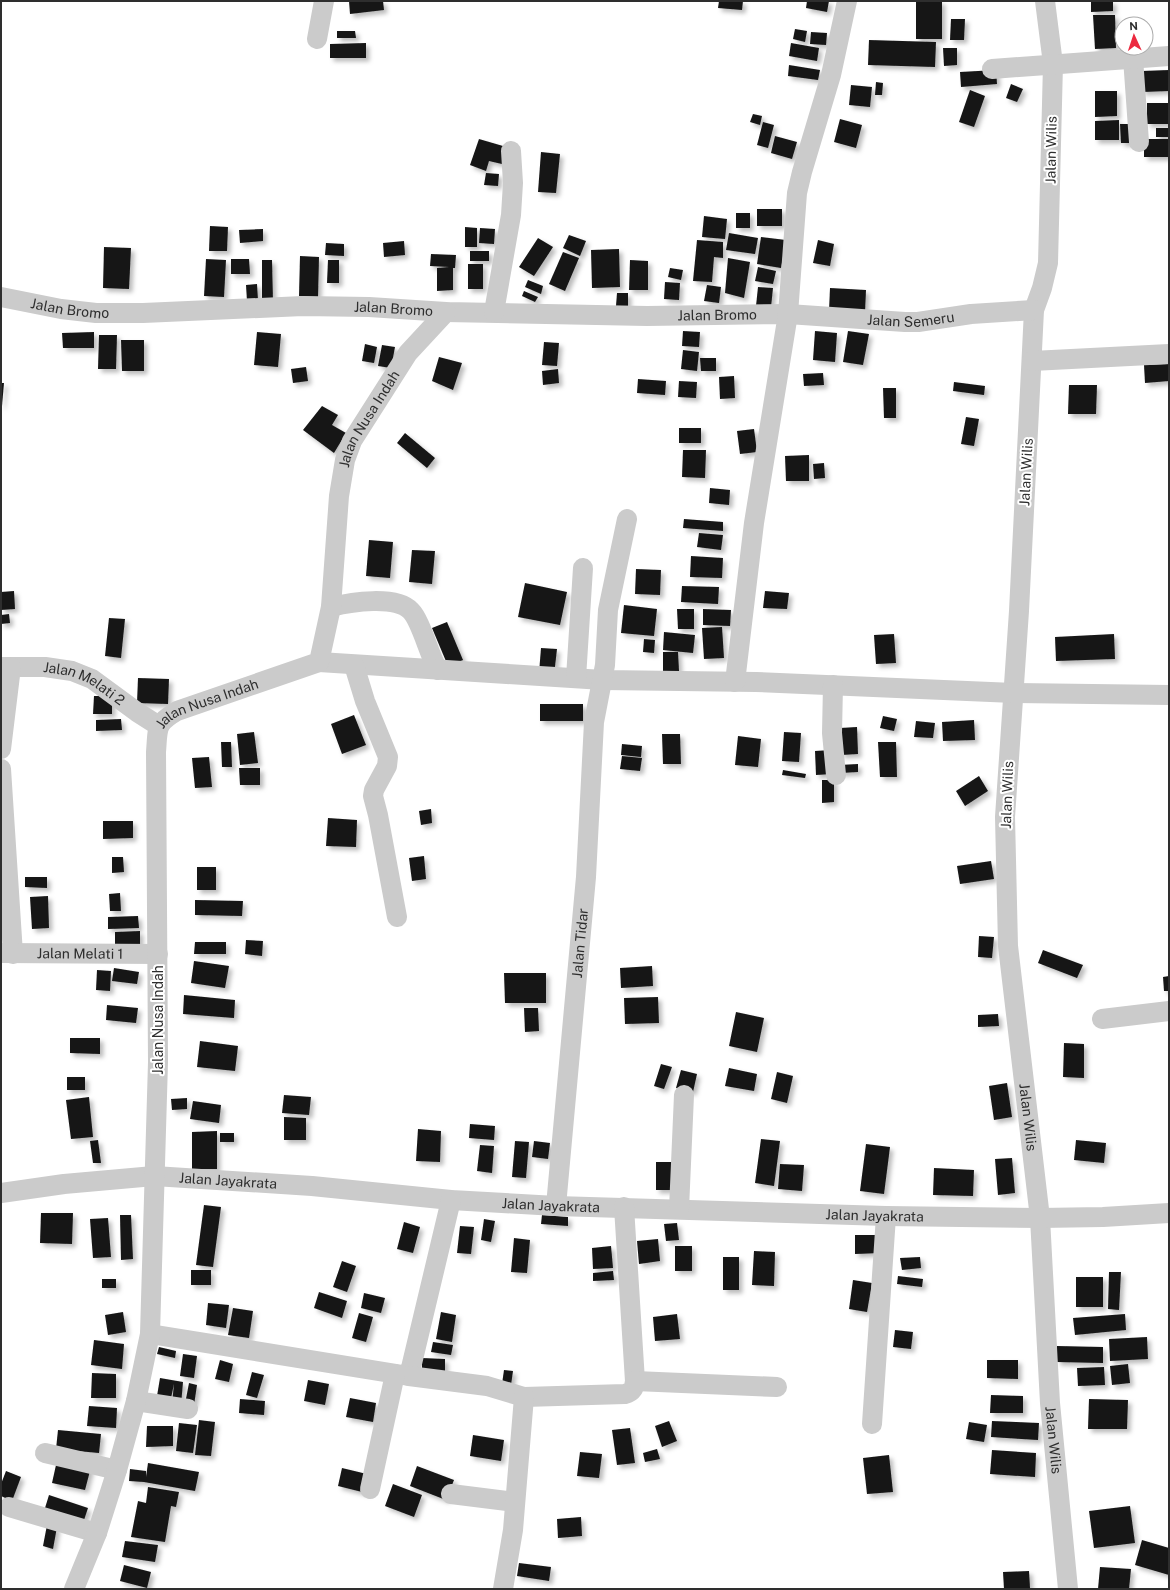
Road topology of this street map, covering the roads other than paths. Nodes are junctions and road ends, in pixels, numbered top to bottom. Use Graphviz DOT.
graph roads {
  1 [pos="324,1"];
  2 [pos="847,1"];
  3 [pos="1045,1"];
  4 [pos="317,39"];
  5 [pos="1169,56"];
  6 [pos="1133,58"];
  7 [pos="1053,64"];
  8 [pos="992,69"];
  9 [pos="1139,142"];
  10 [pos="511,151"];
  11 [pos="1,297"];
  12 [pos="1034,310"];
  13 [pos="446,312"];
  14 [pos="494,312"];
  15 [pos="788,314"];
  16 [pos="1169,354"];
  17 [pos="1032,361"];
  18 [pos="627,519"];
  19 [pos="583,568"];
  20 [pos="331,607"];
  21 [pos="319,662"];
  22 [pos="354,664"];
  23 [pos="6,667"];
  24 [pos="438,670"];
  25 [pos="576,678"];
  26 [pos="603,680"];
  27 [pos="735,682"];
  28 [pos="833,685"];
  29 [pos="1014,693"];
  30 [pos="1169,695"];
  31 [pos="159,726"];
  32 [pos="1,749"];
  33 [pos="1,768"];
  34 [pos="836,775"];
  35 [pos="397,917"];
  36 [pos="7,954"];
  37 [pos="158,954"];
  38 [pos="1169,1011"];
  39 [pos="1102,1019"];
  40 [pos="684,1096"];
  41 [pos="154,1176"];
  42 [pos="1,1193"];
  43 [pos="451,1200"];
  44 [pos="556,1206"];
  45 [pos="624,1207"];
  46 [pos="679,1209"];
  47 [pos="1169,1213"];
  48 [pos="886,1216"];
  49 [pos="1040,1218"];
  50 [pos="150,1334"];
  51 [pos="402,1375"];
  52 [pos="635,1381"];
  53 [pos="777,1387"];
  54 [pos="524,1397"];
  55 [pos="136,1401"];
  56 [pos="188,1409"];
  57 [pos="872,1424"];
  58 [pos="45,1453"];
  59 [pos="117,1470"];
  60 [pos="370,1489"];
  61 [pos="451,1494"];
  62 [pos="515,1502"];
  63 [pos="9,1507"];
  64 [pos="97,1533"];
  65 [pos="74,1589"];
  66 [pos="503,1589"];
  67 [pos="1068,1589"];
  1 -- 4 [label="street"];
  2 -- 15 [label="street"];
  3 -- 7 [label="street, Jalan Wilis"];
  5 -- 6 [label="street"];
  6 -- 7 [label="street"];
  6 -- 9 [label="street"];
  7 -- 8 [label="street"];
  7 -- 12 [label="street, Jalan Wilis"];
  10 -- 14 [label="street"];
  11 -- 13 [label="street, Jalan Bromo"];
  12 -- 15 [label="street, Jalan Semeru"];
  12 -- 17 [label="street, Jalan Wilis"];
  13 -- 14 [label="street, Jalan Bromo"];
  13 -- 20 [label="street, Jalan Nusa Indah"];
  14 -- 15 [label="street, Jalan Bromo"];
  15 -- 27 [label="street"];
  16 -- 17 [label="street"];
  17 -- 29 [label="street, Jalan Wilis"];
  18 -- 26 [label="street, Jalan Tidar"];
  19 -- 25 [label="street"];
  20 -- 21 [label="street, Jalan Nusa Indah"];
  20 -- 24 [label="street"];
  21 -- 22 [label="street"];
  21 -- 31 [label="street, Jalan Nusa Indah"];
  22 -- 24 [label="street"];
  22 -- 35 [label="street"];
  23 -- 31 [label="street, Jalan Melati 2"];
  23 -- 32 [label="street"];
  24 -- 25 [label="street"];
  25 -- 26 [label="street"];
  26 -- 27 [label="street"];
  26 -- 44 [label="street, Jalan Tidar"];
  27 -- 28 [label="street"];
  28 -- 29 [label="street"];
  28 -- 34 [label="street"];
  29 -- 30 [label="street"];
  29 -- 49 [label="street, Jalan Wilis"];
  31 -- 37 [label="street, Jalan Nusa Indah"];
  33 -- 36 [label="street"];
  36 -- 37 [label="street, Jalan Melati 1"];
  37 -- 41 [label="street, Jalan Nusa Indah"];
  38 -- 39 [label="street"];
  40 -- 46 [label="street"];
  41 -- 42 [label="street, Jalan Jayakrata"];
  41 -- 43 [label="street, Jalan Jayakrata"];
  41 -- 50 [label="street, Jalan Nusa Indah"];
  43 -- 44 [label="street, Jalan Jayakrata"];
  43 -- 51 [label="street"];
  44 -- 45 [label="street, Jalan Jayakrata"];
  45 -- 46 [label="street, Jalan Jayakrata"];
  45 -- 52 [label="street"];
  46 -- 48 [label="street, Jalan Jayakrata"];
  47 -- 49 [label="street, Jalan Jayakrata"];
  48 -- 49 [label="street, Jalan Jayakrata"];
  48 -- 57 [label="street"];
  49 -- 67 [label="street, Jalan Wilis"];
  50 -- 51 [label="street"];
  50 -- 55 [label="street, Jalan Nusa Indah"];
  51 -- 54 [label="street"];
  51 -- 60 [label="street"];
  52 -- 53 [label="street"];
  52 -- 54 [label="street"];
  54 -- 62 [label="street"];
  55 -- 56 [label="street"];
  55 -- 59 [label="street, Jalan Nusa Indah"];
  58 -- 59 [label="street"];
  59 -- 64 [label="street, Jalan Nusa Indah"];
  61 -- 62 [label="street"];
  62 -- 66 [label="street"];
  63 -- 64 [label="street"];
  64 -- 65 [label="street, Jalan Nusa Indah"];
}
